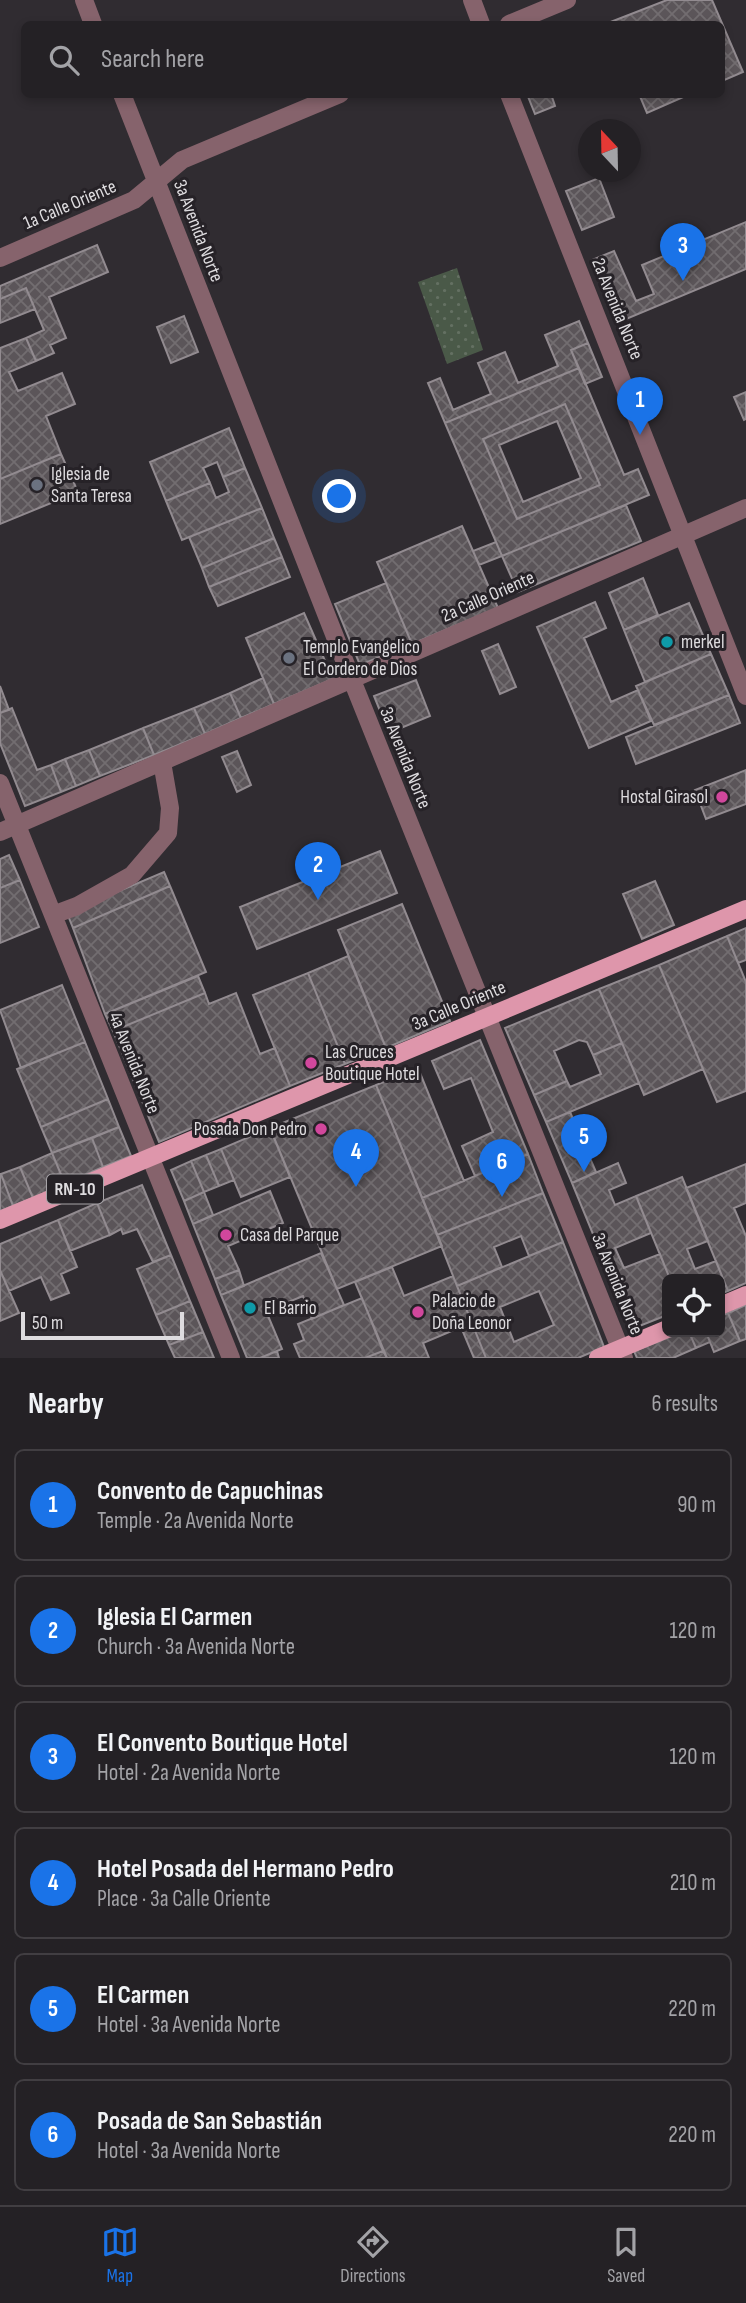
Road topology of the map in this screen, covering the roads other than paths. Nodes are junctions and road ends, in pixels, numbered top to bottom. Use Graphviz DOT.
graph roads {
  1 [pos="84,0"];
  2 [pos="472,0"];
  3 [pos="567,0"];
  4 [pos="92,21"];
  5 [pos="480,21"];
  6 [pos="516,21"];
  7 [pos="124,98"];
  8 [pos="330,98"];
  9 [pos="511,98"];
  10 [pos="157,182"];
  11 [pos="0,258"];
  12 [pos="746,508"];
  13 [pos="684,534"];
  14 [pos="352,680"];
  15 [pos="746,696"];
  16 [pos="162,762"];
  17 [pos="0,783"];
  18 [pos="8,829"];
  19 [pos="746,909"];
  20 [pos="53,915"];
  21 [pos="486,1017"];
  22 [pos="149,1157"];
  23 [pos="0,1220"];
  24 [pos="746,1295"];
  25 [pos="725,1304"];
  26 [pos="662,1332"];
  27 [pos="622,1353"];
  28 [pos="231,1358"];
  29 [pos="598,1358"];
  1 -- 4 [label="street"];
  2 -- 5 [label="street"];
  3 -- 6 [label="street"];
  7 -- 10 [label="street, 3a Avenida Norte"];
  8 -- 10 [label="street, 1a Calle Oriente"];
  9 -- 13 [label="street, 2a Avenida Norte"];
  10 -- 11 [label="street, 1a Calle Oriente"];
  10 -- 14 [label="street, 3a Avenida Norte"];
  12 -- 13 [label="street, 2a Calle Oriente"];
  13 -- 14 [label="street, 2a Calle Oriente"];
  13 -- 15 [label="street, 2a Avenida Norte"];
  14 -- 16 [label="street, 2a Calle Oriente"];
  14 -- 21 [label="street, 3a Avenida Norte"];
  16 -- 18 [label="street, 2a Calle Oriente"];
  16 -- 20 [label="street"];
  17 -- 18 [label="street, 4a Avenida Norte"];
  18 -- 20 [label="street, 4a Avenida Norte"];
  19 -- 21 [label="main road, 3a Calle Oriente / RN-10"];
  20 -- 22 [label="street, 4a Avenida Norte"];
  21 -- 22 [label="main road, 3a Calle Oriente / RN-10"];
  21 -- 27 [label="street, 3a Avenida Norte"];
  22 -- 23 [label="main road, RN-10"];
  22 -- 28 [label="street, 4a Avenida Norte"];
  24 -- 25 [label="main road"];
  26 -- 27 [label="main road"];
  27 -- 29 [label="main road"];
}
